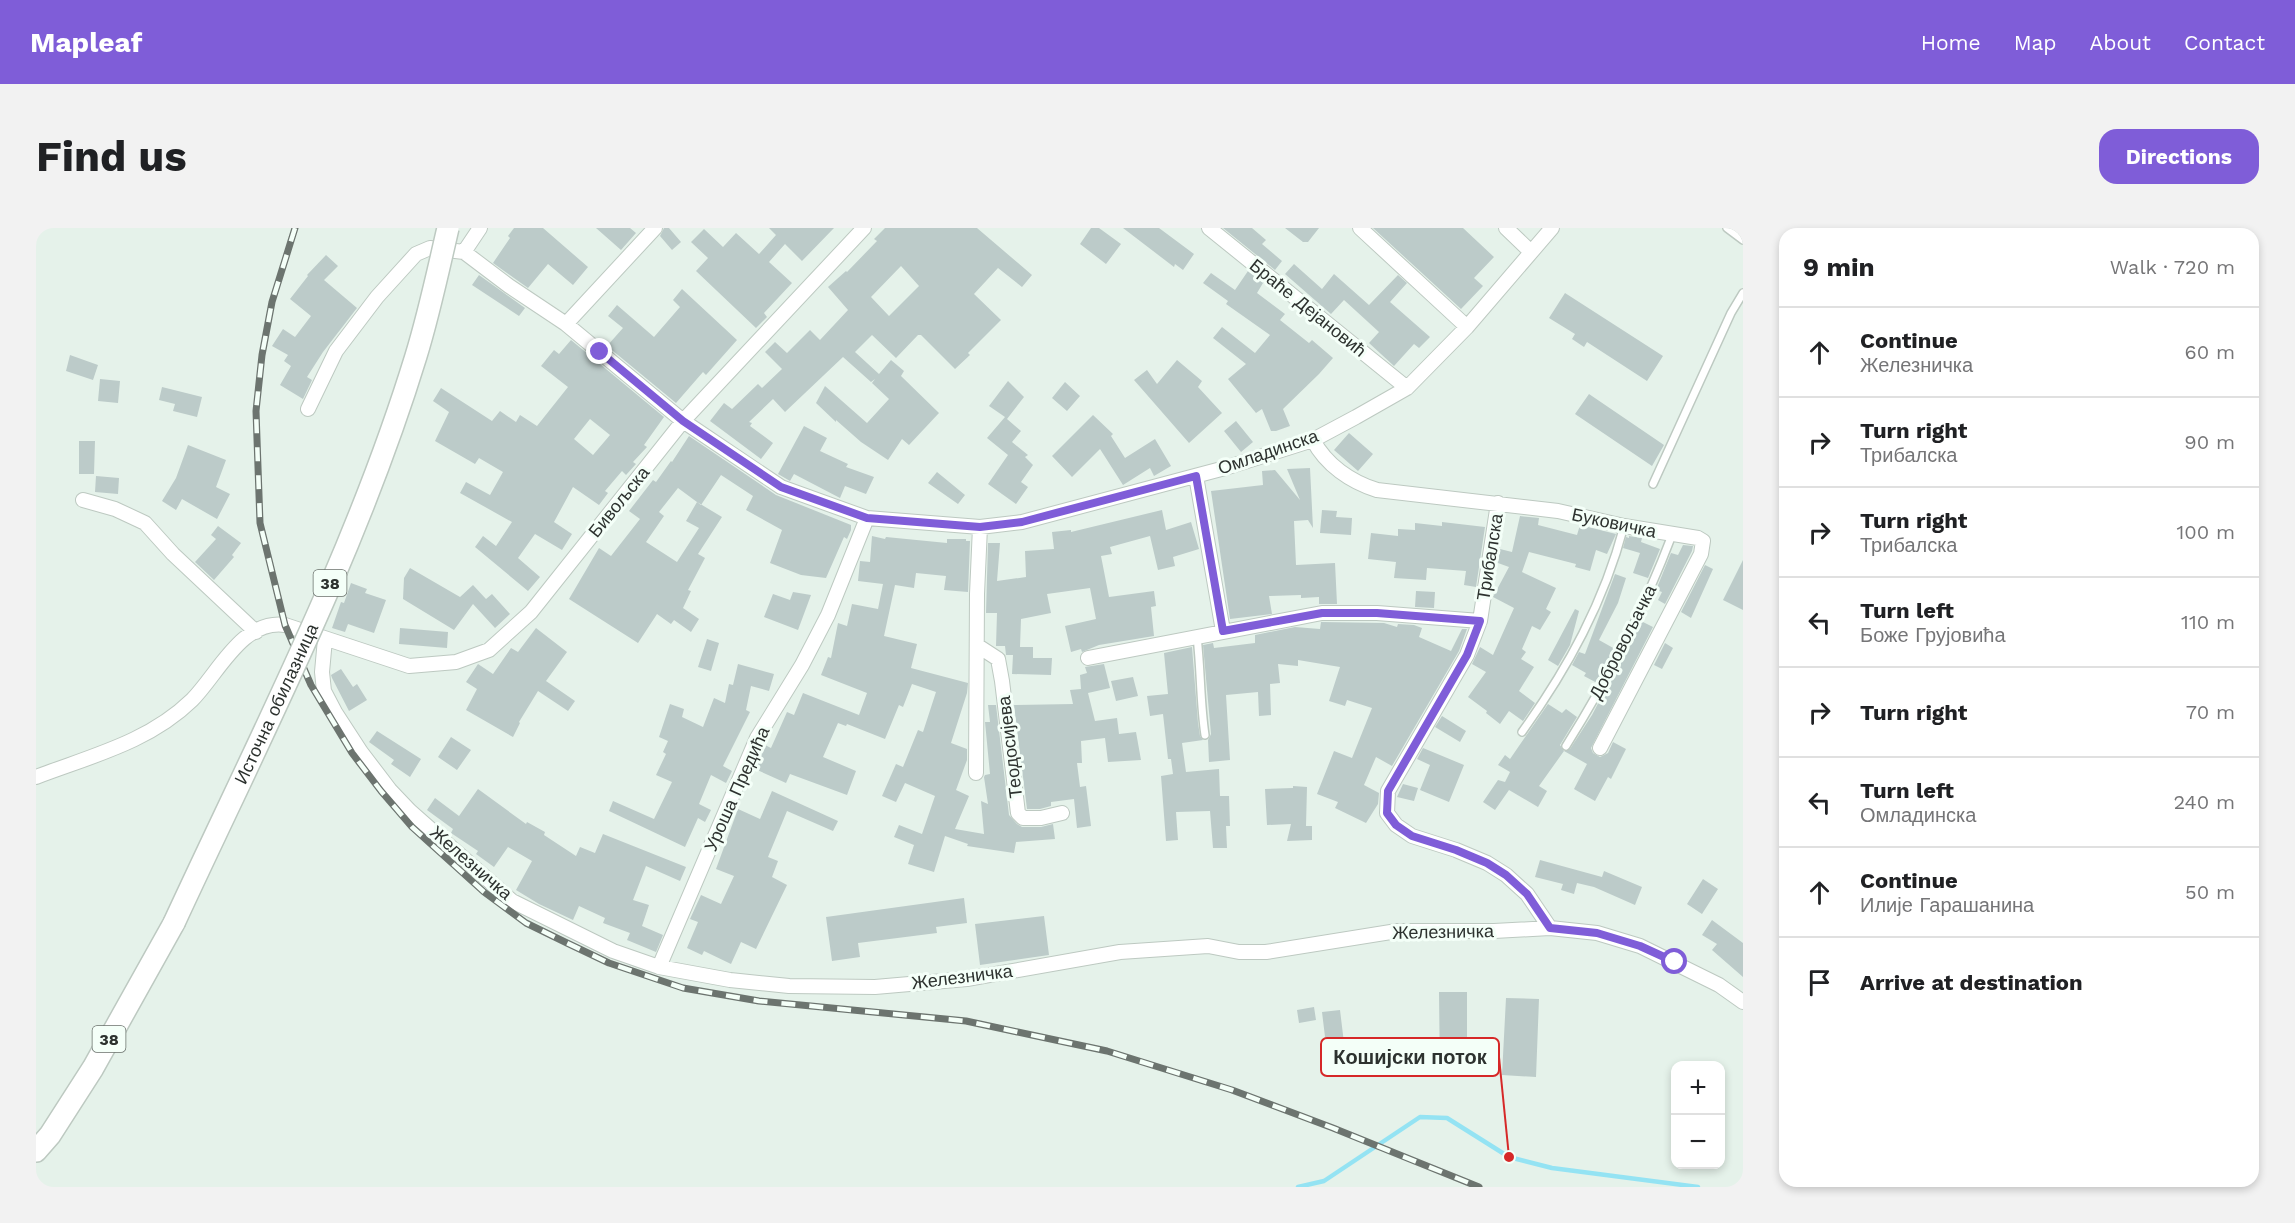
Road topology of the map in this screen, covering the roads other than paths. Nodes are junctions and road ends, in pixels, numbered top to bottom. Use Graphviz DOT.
graph roads {
  1 [pos="448,228"];
  2 [pos="480,228"];
  3 [pos="656,228"];
  4 [pos="864,228"];
  5 [pos="1209,228"];
  6 [pos="1360,228"];
  7 [pos="1506,228"];
  8 [pos="1552,228"];
  9 [pos="1727,228"];
  10 [pos="1743,240"];
  11 [pos="464,252"];
  12 [pos="1531,252"];
  13 [pos="1743,293"];
  14 [pos="567,324"];
  15 [pos="1467,327"];
  16 [pos="1407,388"];
  17 [pos="308,409"];
  18 [pos="683,421"];
  19 [pos="1313,440"];
  20 [pos="1196,476"];
  21 [pos="1653,484"];
  22 [pos="82,500"];
  23 [pos="1498,503"];
  24 [pos="867,518"];
  25 [pos="1624,526"];
  26 [pos="980,527"];
  27 [pos="1672,535"];
  28 [pos="1480,621"];
  29 [pos="1223,631"];
  30 [pos="256,632"];
  31 [pos="1197,637"];
  32 [pos="325,639"];
  33 [pos="978,645"];
  34 [pos="1088,658"];
  35 [pos="1522,732"];
  36 [pos="1205,735"];
  37 [pos="1566,746"];
  38 [pos="1600,748"];
  39 [pos="976,773"];
  40 [pos="36,777"];
  41 [pos="1062,813"];
  42 [pos="1550,928"];
  43 [pos="659,967"];
  44 [pos="1743,1002"];
  45 [pos="36,1151"];
  1 -- 45 [label="main road, Источна обилазница / 38, bridge"];
  2 -- 11 [label="street"];
  3 -- 14 [label="street"];
  4 -- 18 [label="street, Бивољска"];
  5 -- 16 [label="street, Браће Дејановић"];
  6 -- 15 [label="street"];
  7 -- 12 [label="street"];
  8 -- 12 [label="street, Омладинска"];
  9 -- 10 [label="lane"];
  11 -- 14 [label="street, Омладинска"];
  11 -- 17 [label="street"];
  12 -- 15 [label="street, Омладинска"];
  13 -- 21 [label="lane"];
  14 -- 18 [label="street, Омладинска"];
  15 -- 16 [label="street, Омладинска"];
  16 -- 19 [label="street, Омладинска"];
  18 -- 24 [label="street, Омладинска"];
  18 -- 32 [label="street, Бивољска"];
  19 -- 20 [label="street, Омладинска"];
  19 -- 23 [label="street, Буковичка"];
  20 -- 26 [label="street, Омладинска"];
  20 -- 29 [label="street"];
  22 -- 30 [label="street"];
  23 -- 25 [label="street, Буковичка"];
  23 -- 28 [label="street, Трибалска"];
  24 -- 26 [label="street, Омладинска"];
  24 -- 43 [label="street, Уроша Предића"];
  25 -- 27 [label="street, Буковичка"];
  25 -- 35 [label="lane"];
  26 -- 33 [label="street, Теодосијева"];
  27 -- 37 [label="lane, Добровољачка"];
  27 -- 38 [label="street, Буковичка"];
  28 -- 29 [label="street"];
  28 -- 42 [label="street, Трибалска"];
  29 -- 31 [label="street"];
  30 -- 32 [label="street, Бивољска"];
  30 -- 40 [label="street"];
  31 -- 34 [label="street"];
  31 -- 36 [label="lane"];
  32 -- 43 [label="street, Железничка"];
  33 -- 39 [label="street, Теодосијева"];
  33 -- 41 [label="street, Теодосијева"];
  42 -- 43 [label="street, Железничка"];
  42 -- 44 [label="street, Железничка"];
}
